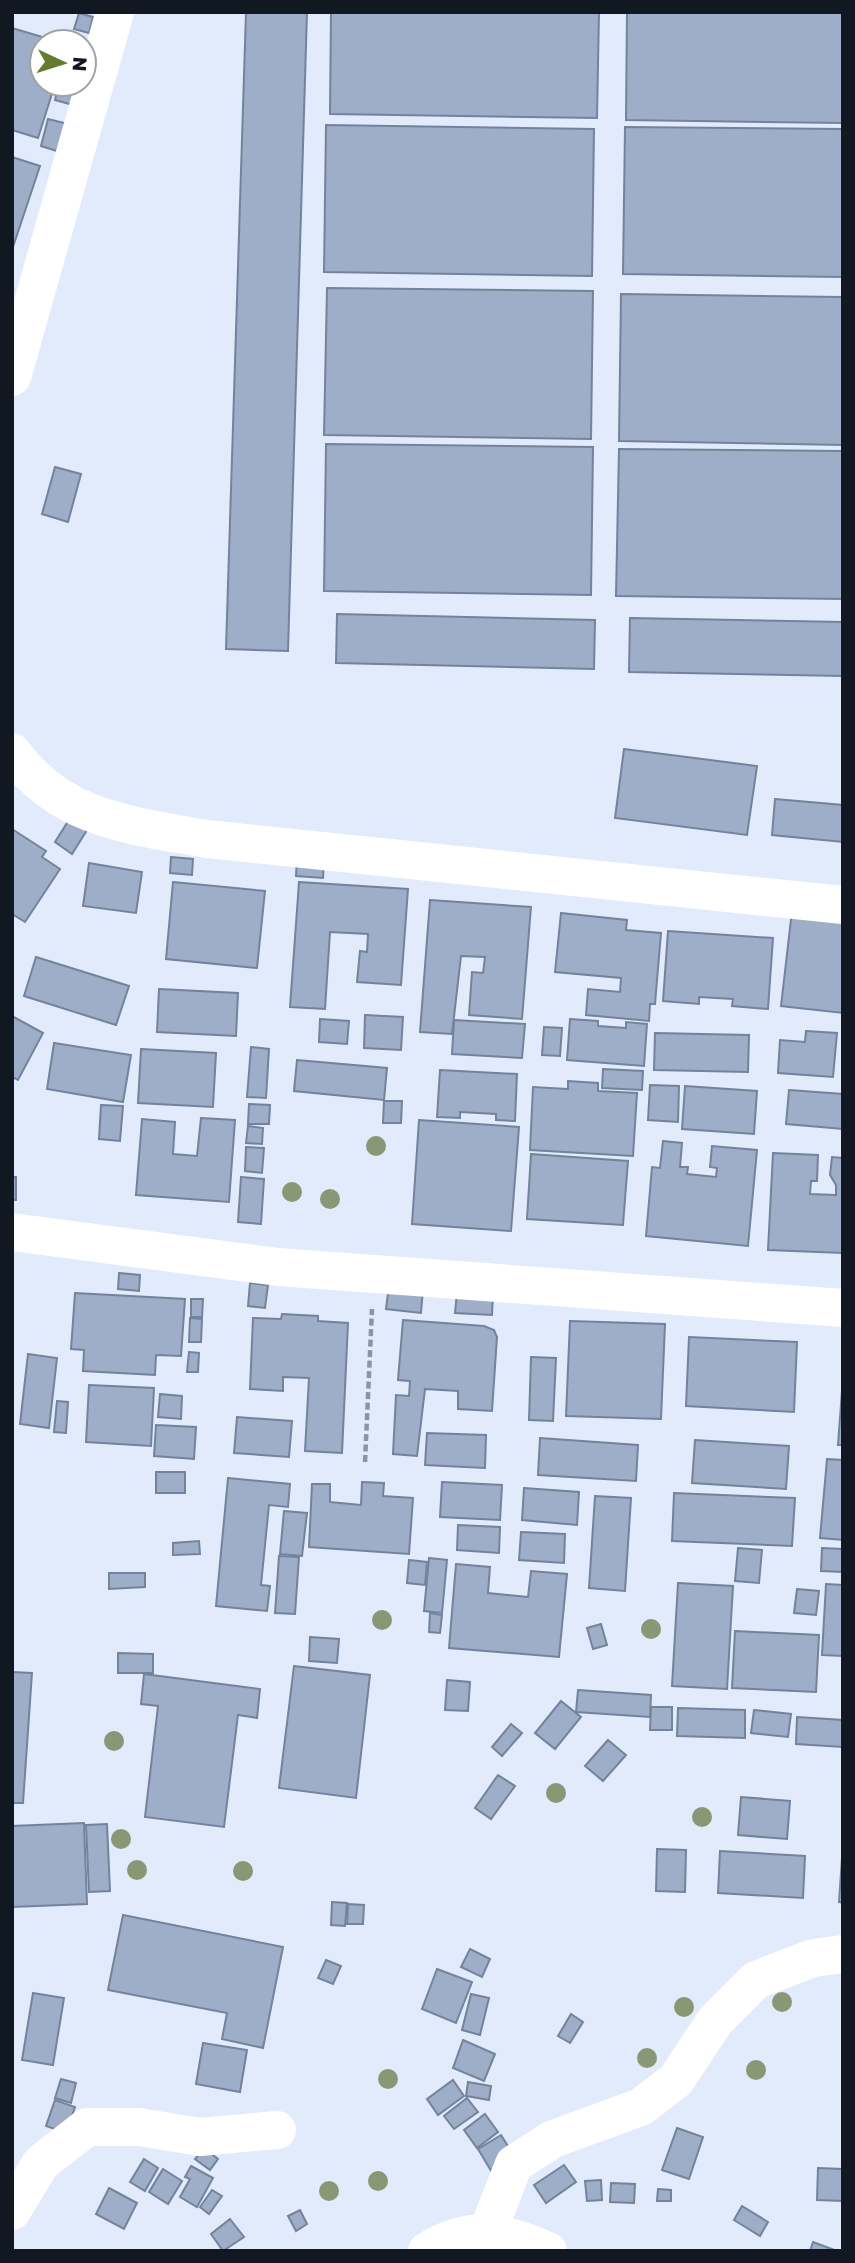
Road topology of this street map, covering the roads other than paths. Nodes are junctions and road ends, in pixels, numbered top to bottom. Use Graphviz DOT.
graph roads {
  1 [pos="115,12"];
  2 [pos="12,377"];
  3 [pos="12,752"];
  4 [pos="843,905"];
  5 [pos="12,1232"];
  6 [pos="843,1308"];
  7 [pos="843,1954"];
  8 [pos="277,2130"];
  9 [pos="12,2211"];
  10 [pos="488,2231"];
  11 [pos="427,2251"];
  12 [pos="548,2251"];
  1 -- 2 [label="street"];
  3 -- 4 [label="street"];
  5 -- 6 [label="street"];
  7 -- 10 [label="street"];
  8 -- 9 [label="street"];
  10 -- 11 [label="street"];
  10 -- 12 [label="street"];
}
